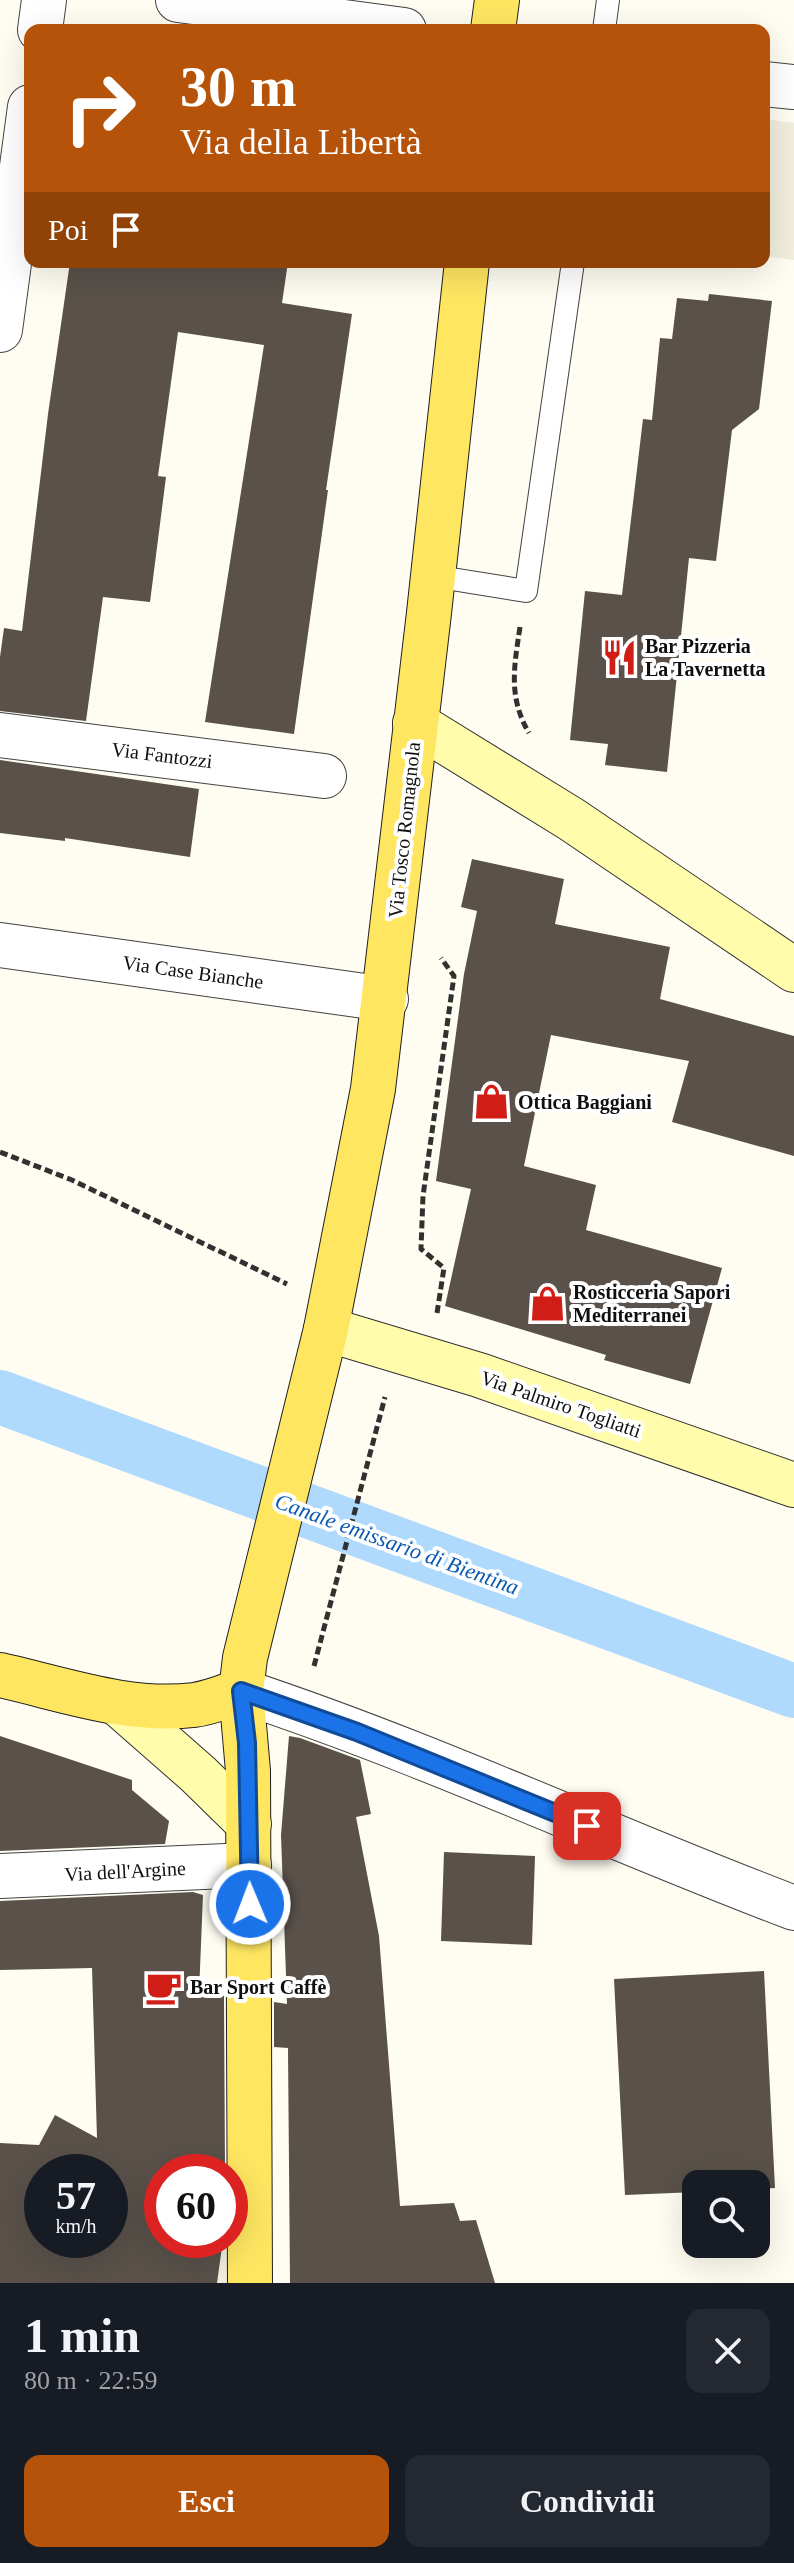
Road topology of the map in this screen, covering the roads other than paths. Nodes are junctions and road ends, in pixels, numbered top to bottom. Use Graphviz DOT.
graph roads {
  1 [pos="44,0"];
  2 [pos="178,0"];
  3 [pos="497,0"];
  4 [pos="608,0"];
  5 [pos="41,24"];
  6 [pos="359,24"];
  7 [pos="494,24"];
  8 [pos="605,24"];
  9 [pos="770,85"];
  10 [pos="794,87"];
  11 [pos="24,152"];
  12 [pos="466,268"];
  13 [pos="572,268"];
  14 [pos="0,330"];
  15 [pos="433,576"];
  16 [pos="415,723"];
  17 [pos="0,735"];
  18 [pos="324,776"];
  19 [pos="0,945"];
  20 [pos="794,970"];
  21 [pos="386,999"];
  22 [pos="326,1329"];
  23 [pos="794,1485"];
  24 [pos="243,1674"];
  25 [pos="0,1675"];
  26 [pos="117,1703"];
  27 [pos="249,1845"];
  28 [pos="0,1876"];
  29 [pos="794,1908"];
  30 [pos="250,2283"];
  1 -- 5 [label="street"];
  2 -- 6 [label="street"];
  3 -- 7 [label="main road"];
  4 -- 8 [label="lane"];
  9 -- 10 [label="street"];
  11 -- 14 [label="street"];
  12 -- 15 [label="main road, Via Tosco Romagnola"];
  13 -- 15 [label="lane"];
  15 -- 16 [label="main road, Via Tosco Romagnola"];
  16 -- 20 [label="main road"];
  16 -- 21 [label="main road, Via Tosco Romagnola"];
  17 -- 18 [label="street, Via Fantozzi"];
  19 -- 21 [label="street, Via Case Bianche"];
  21 -- 22 [label="main road, Via Tosco Romagnola"];
  22 -- 23 [label="main road, Via Palmiro Togliatti"];
  22 -- 24 [label="main road, Via Tosco Romagnola"];
  24 -- 26 [label="main road"];
  24 -- 27 [label="main road"];
  24 -- 29 [label="street"];
  25 -- 26 [label="main road"];
  26 -- 27 [label="main road"];
  27 -- 28 [label="street, Via dell'Argine"];
  27 -- 30 [label="main road"];
}
